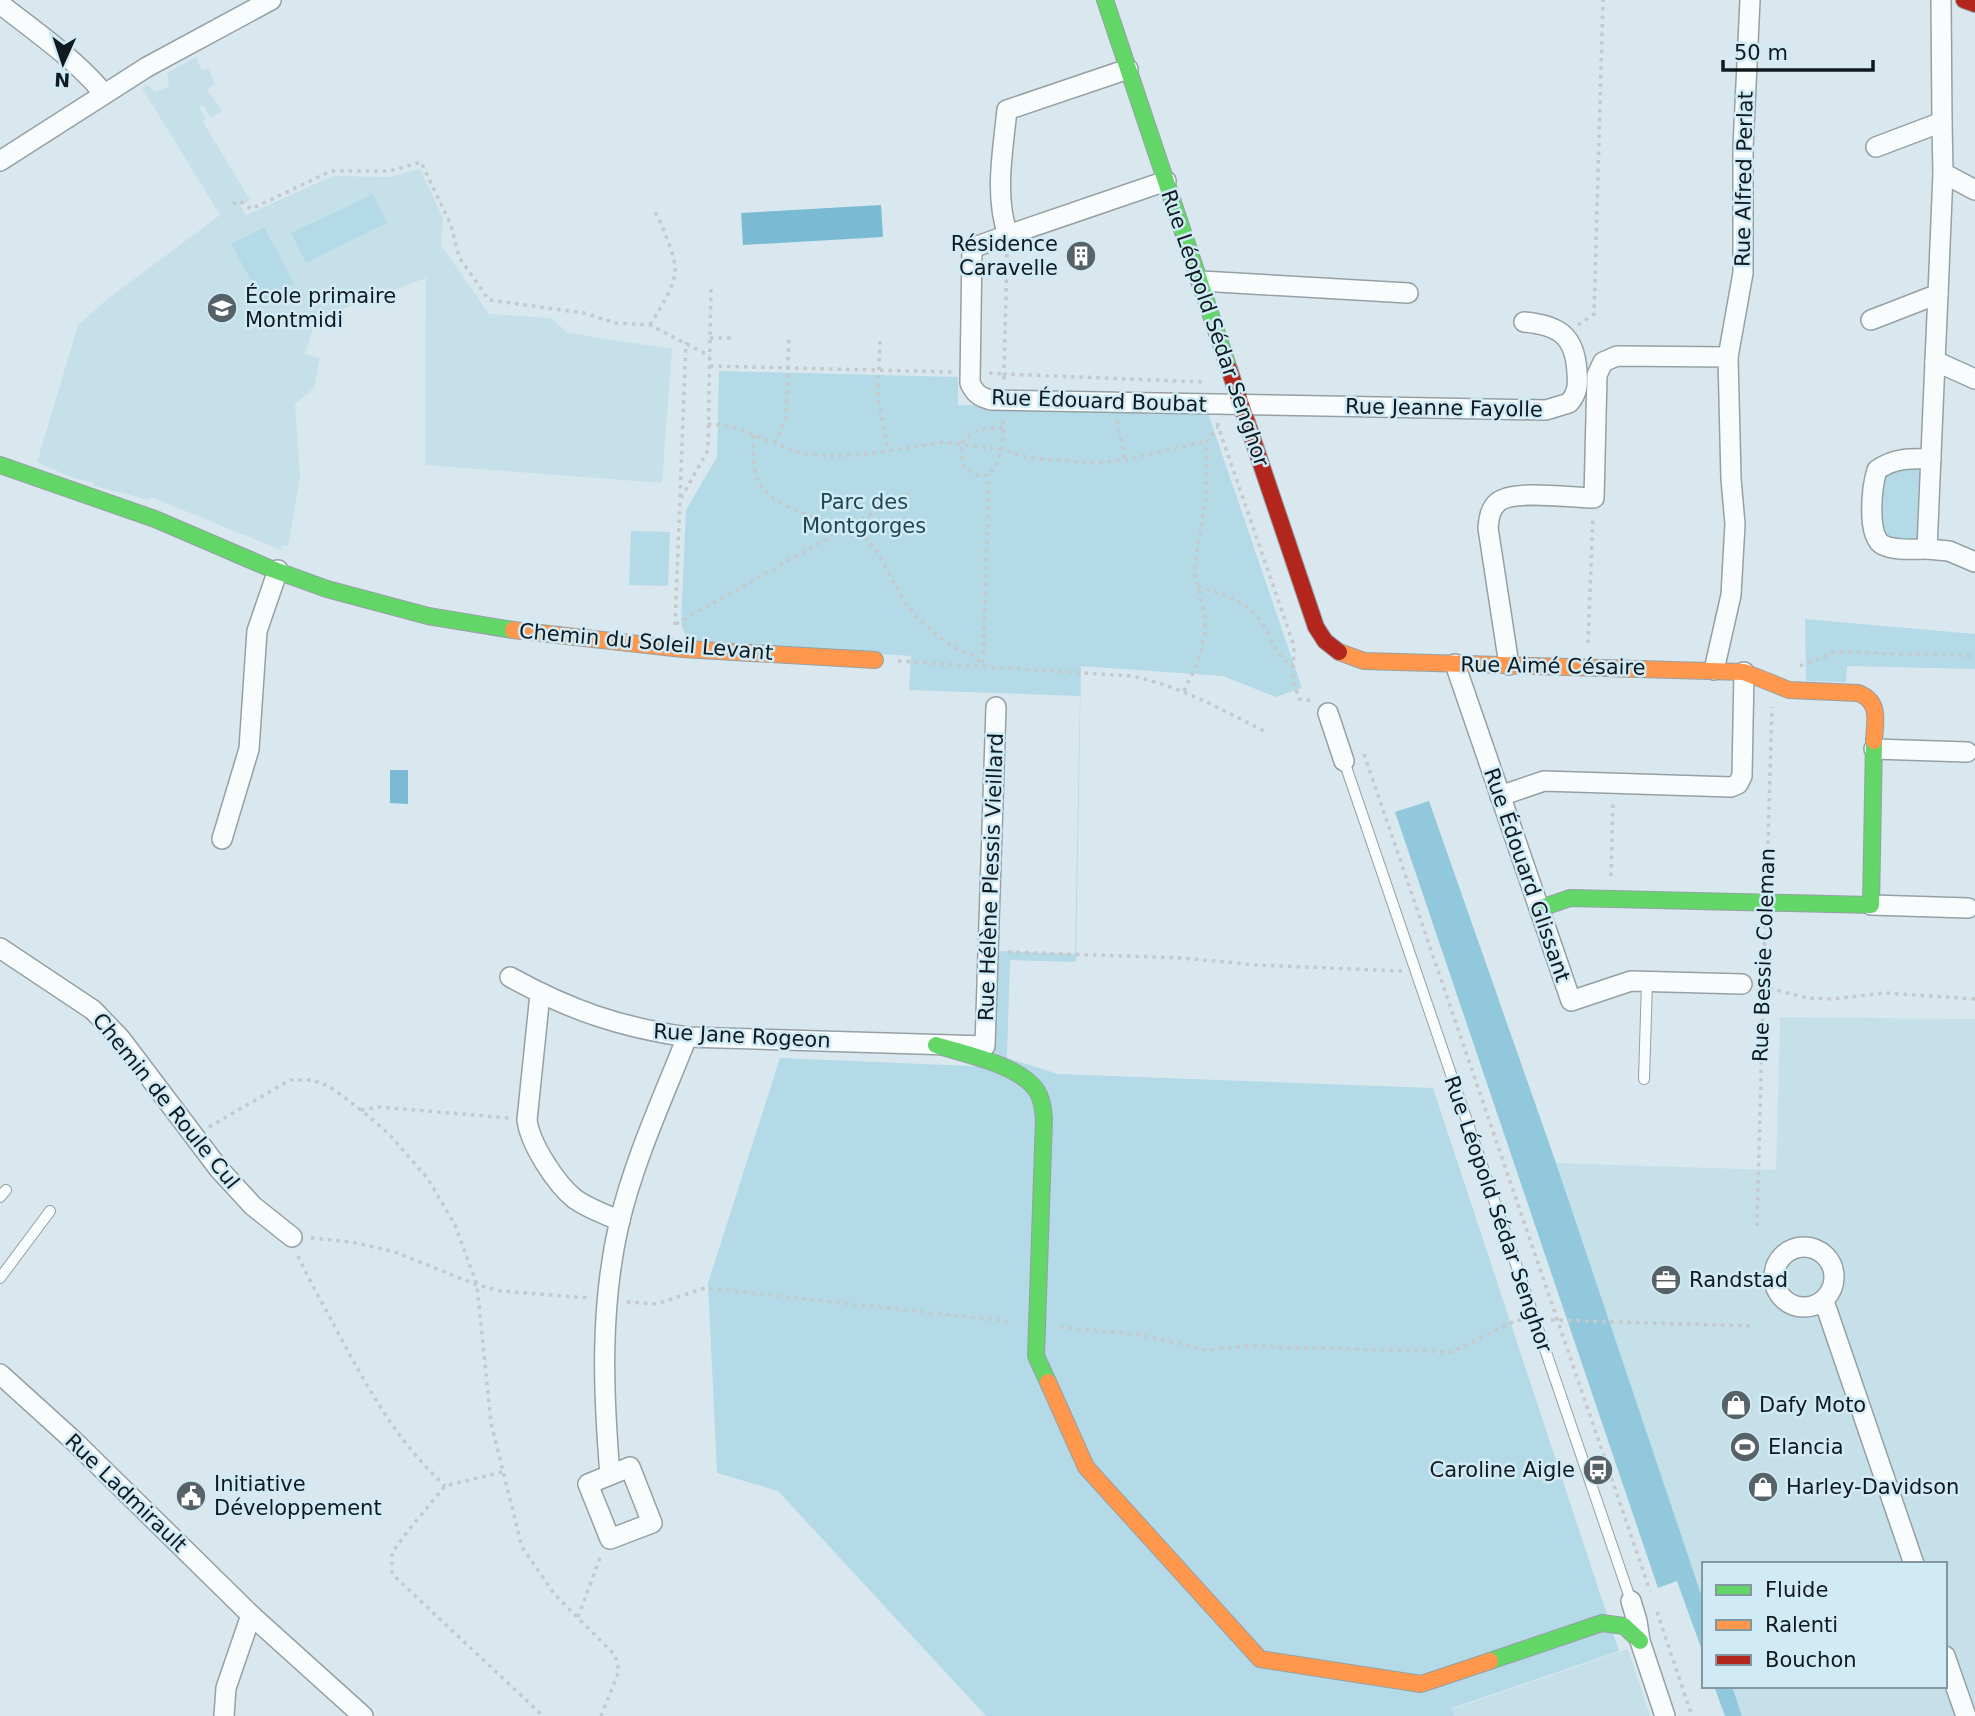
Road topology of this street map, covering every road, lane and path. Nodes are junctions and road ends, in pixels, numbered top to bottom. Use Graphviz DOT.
graph roads {
  1 [pos="271,0"];
  2 [pos="1105,0"];
  3 [pos="1603,0"];
  4 [pos="1750,0"];
  5 [pos="1941,0"];
  6 [pos="1964,0"];
  7 [pos="0,4"];
  8 [pos="1975,4"];
  9 [pos="1128,69"];
  10 [pos="103,93"];
  11 [pos="1942,122"];
  12 [pos="1876,146"];
  13 [pos="0,161"];
  14 [pos="1943,173"];
  15 [pos="1166,181"];
  16 [pos="1975,190"];
  17 [pos="233,204"];
  18 [pos="653,211"];
  19 [pos="1008,235"];
  20 [pos="1200,281"];
  21 [pos="711,286"];
  22 [pos="1408,293"];
  23 [pos="1938,294"];
  24 [pos="1871,320"];
  25 [pos="1524,322"];
  26 [pos="650,325"];
  27 [pos="1564,334"];
  28 [pos="710,338"];
  29 [pos="733,338"];
  30 [pos="789,339"];
  31 [pos="880,341"];
  32 [pos="686,342"];
  33 [pos="710,356"];
  34 [pos="1728,357"];
  35 [pos="1935,361"];
  36 [pos="710,366"];
  37 [pos="788,368"];
  38 [pos="879,370"];
  39 [pos="969,372"];
  40 [pos="1975,379"];
  41 [pos="1203,382"];
  42 [pos="1211,404"];
  43 [pos="1242,405"];
  44 [pos="1117,421"];
  45 [pos="708,424"];
  46 [pos="1218,427"];
  47 [pos="1003,428"];
  48 [pos="754,435"];
  49 [pos="1208,441"];
  50 [pos="775,444"];
  51 [pos="960,444"];
  52 [pos="1003,450"];
  53 [pos="888,451"];
  54 [pos="1931,459"];
  55 [pos="1125,460"];
  56 [pos="0,465"];
  57 [pos="989,475"];
  58 [pos="910,492"];
  59 [pos="1594,498"];
  60 [pos="680,499"];
  61 [pos="847,528"];
  62 [pos="1927,550"];
  63 [pos="1975,562"];
  64 [pos="278,570"];
  65 [pos="1197,587"];
  66 [pos="674,625"];
  67 [pos="674,648"];
  68 [pos="1333,651"];
  69 [pos="1975,656"];
  70 [pos="874,660"];
  71 [pos="1455,664"];
  72 [pos="983,665"];
  73 [pos="1293,665"];
  74 [pos="1509,665"];
  75 [pos="1587,667"];
  76 [pos="1714,670"];
  77 [pos="1744,672"];
  78 [pos="1772,684"];
  79 [pos="1184,691"];
  80 [pos="996,707"];
  81 [pos="1321,707"];
  82 [pos="1264,731"];
  83 [pos="1362,747"];
  84 [pos="1874,749"];
  85 [pos="1967,752"];
  86 [pos="1344,761"];
  87 [pos="1613,783"];
  88 [pos="1500,796"];
  89 [pos="222,839"];
  90 [pos="1610,899"];
  91 [pos="1766,903"];
  92 [pos="1871,905"];
  93 [pos="1968,908"];
  94 [pos="1538,909"];
  95 [pos="0,947"];
  96 [pos="988,951"];
  97 [pos="1415,972"];
  98 [pos="510,977"];
  99 [pos="1647,982"];
  100 [pos="1742,984"];
  101 [pos="1763,986"];
  102 [pos="540,994"];
  103 [pos="1975,999"];
  104 [pos="687,1037"];
  105 [pos="936,1045"];
  106 [pos="985,1046"];
  107 [pos="1644,1079"];
  108 [pos="361,1110"];
  109 [pos="527,1120"];
  110 [pos="193,1136"];
  111 [pos="50,1211"];
  112 [pos="620,1221"];
  113 [pos="1757,1226"];
  114 [pos="292,1237"];
  115 [pos="0,1278"];
  116 [pos="477,1285"];
  117 [pos="607,1300"];
  118 [pos="1824,1301"];
  119 [pos="1535,1320"];
  120 [pos="1558,1320"];
  121 [pos="1037,1324"];
  122 [pos="1751,1326"];
  123 [pos="0,1374"];
  124 [pos="502,1472"];
  125 [pos="610,1475"];
  126 [pos="445,1486"];
  127 [pos="610,1539"];
  128 [pos="1913,1562"];
  129 [pos="1652,1597"];
  130 [pos="1631,1601"];
  131 [pos="1656,1610"];
  132 [pos="251,1615"];
  133 [pos="578,1618"];
  134 [pos="1640,1641"];
  135 [pos="1947,1662"];
  136 [pos="224,1716"];
  137 [pos="363,1716"];
  138 [pos="543,1716"];
  139 [pos="601,1716"];
  140 [pos="1665,1716"];
  141 [pos="1692,1716"];
  142 [pos="1966,1716"];
  1 -- 10 [label="street"];
  2 -- 9 [label="street, Rue Léopold Sédar Senghor"];
  3 -- 27 [label="path"];
  4 -- 34 [label="street, Rue Alfred Perlat"];
  5 -- 11 [label="street"];
  6 -- 8 [label="street"];
  7 -- 10 [label="street"];
  9 -- 15 [label="street, Rue Léopold Sédar Senghor"];
  9 -- 19 [label="street"];
  10 -- 13 [label="street"];
  11 -- 12 [label="street"];
  11 -- 14 [label="street"];
  14 -- 16 [label="street"];
  14 -- 23 [label="street"];
  15 -- 19 [label="street"];
  15 -- 20 [label="street, Rue Léopold Sédar Senghor"];
  17 -- 26 [label="path"];
  18 -- 26 [label="path"];
  19 -- 39 [label="street, Rue Édouard Boubat"];
  19 -- 41 [label="path"];
  20 -- 22 [label="street"];
  20 -- 43 [label="street, Rue Léopold Sédar Senghor"];
  21 -- 28 [label="path"];
  23 -- 24 [label="street"];
  23 -- 35 [label="street"];
  25 -- 27 [label="street"];
  26 -- 32 [label="path"];
  27 -- 43 [label="street, Rue Jeanne Fayolle"];
  28 -- 29 [label="path"];
  28 -- 33 [label="path"];
  30 -- 37 [label="path"];
  31 -- 38 [label="path"];
  32 -- 33 [label="path"];
  32 -- 60 [label="path"];
  33 -- 36 [label="path"];
  34 -- 59 [label="street"];
  34 -- 76 [label="street"];
  35 -- 40 [label="street"];
  35 -- 54 [label="street"];
  36 -- 37 [label="path"];
  36 -- 45 [label="path"];
  37 -- 38 [label="path"];
  37 -- 50 [label="path"];
  38 -- 39 [label="path"];
  38 -- 53 [label="path"];
  39 -- 42 [label="street, Rue Édouard Boubat"];
  42 -- 43 [label="street, Rue Édouard Boubat"];
  42 -- 46 [label="path"];
  43 -- 68 [label="street, Rue Léopold Sédar Senghor"];
  44 -- 55 [label="path"];
  45 -- 48 [label="path"];
  45 -- 60 [label="path"];
  46 -- 49 [label="path"];
  46 -- 73 [label="path"];
  47 -- 51 [label="path"];
  48 -- 50 [label="path"];
  48 -- 61 [label="path"];
  49 -- 55 [label="path"];
  49 -- 65 [label="path"];
  50 -- 53 [label="path"];
  51 -- 52 [label="path"];
  51 -- 53 [label="path"];
  51 -- 57 [label="path"];
  52 -- 55 [label="path"];
  52 -- 57 [label="path"];
  54 -- 62 [label="street"];
  54 -- 62 [label="street"];
  56 -- 64 [label="street, Chemin du Soleil Levant"];
  57 -- 72 [label="path"];
  58 -- 61 [label="path"];
  59 -- 74 [label="street"];
  59 -- 75 [label="path"];
  60 -- 66 [label="path"];
  61 -- 66 [label="path"];
  61 -- 72 [label="path"];
  62 -- 63 [label="street"];
  64 -- 67 [label="street, Chemin du Soleil Levant"];
  64 -- 89 [label="street"];
  65 -- 73 [label="path"];
  65 -- 79 [label="path"];
  66 -- 67 [label="path"];
  67 -- 70 [label="street, Chemin du Soleil Levant"];
  68 -- 71 [label="street, Rue Aimé Césaire"];
  69 -- 78 [label="path"];
  70 -- 72 [label="path"];
  71 -- 74 [label="street, Rue Aimé Césaire"];
  71 -- 88 [label="street, Rue Édouard Glissant"];
  72 -- 79 [label="path"];
  73 -- 81 [label="path"];
  74 -- 75 [label="street, Rue Aimé Césaire"];
  75 -- 76 [label="street, Rue Aimé Césaire"];
  76 -- 77 [label="street, Rue Aimé Césaire"];
  77 -- 78 [label="street, Rue Aimé Césaire"];
  77 -- 87 [label="street"];
  78 -- 84 [label="street, Rue Aimé Césaire"];
  78 -- 91 [label="path, Rue Bessie Coleman"];
  79 -- 82 [label="path"];
  80 -- 96 [label="street, Rue Hélène Plessis Vieillard"];
  81 -- 86 [label="street, Rue Léopold Sédar Senghor"];
  83 -- 120 [label="path"];
  84 -- 85 [label="street"];
  84 -- 92 [label="street"];
  86 -- 97 [label="lane, Rue Léopold Sédar Senghor"];
  87 -- 88 [label="street"];
  87 -- 90 [label="path"];
  88 -- 94 [label="street, Rue Édouard Glissant"];
  90 -- 91 [label="street"];
  90 -- 94 [label="street"];
  91 -- 92 [label="street"];
  91 -- 101 [label="path, Rue Bessie Coleman"];
  92 -- 93 [label="street"];
  94 -- 99 [label="street, Rue Édouard Glissant"];
  95 -- 110 [label="street, Chemin de Roule Cul"];
  96 -- 97 [label="path"];
  96 -- 106 [label="street, Rue Hélène Plessis Vieillard"];
  97 -- 119 [label="lane, Rue Léopold Sédar Senghor"];
  98 -- 102 [label="street, Rue Jane Rogeon"];
  99 -- 100 [label="street, Rue Édouard Glissant"];
  99 -- 107 [label="lane"];
  100 -- 101 [label="path"];
  101 -- 103 [label="path"];
  101 -- 113 [label="path, Rue Bessie Coleman"];
  102 -- 104 [label="street, Rue Jane Rogeon"];
  102 -- 109 [label="street"];
  104 -- 105 [label="street, Rue Jane Rogeon"];
  104 -- 112 [label="street"];
  105 -- 106 [label="street, Rue Jane Rogeon"];
  105 -- 121 [label="street"];
  108 -- 109 [label="path"];
  108 -- 110 [label="path"];
  108 -- 116 [label="path"];
  109 -- 112 [label="street"];
  110 -- 114 [label="street, Chemin de Roule Cul"];
  111 -- 115 [label="lane"];
  112 -- 117 [label="street"];
  114 -- 116 [label="path"];
  114 -- 126 [label="path"];
  116 -- 117 [label="path"];
  116 -- 124 [label="path"];
  117 -- 121 [label="path"];
  117 -- 125 [label="street"];
  118 -- 128 [label="street"];
  119 -- 120 [label="path"];
  119 -- 121 [label="path"];
  119 -- 130 [label="lane, Rue Léopold Sédar Senghor"];
  120 -- 122 [label="path"];
  120 -- 129 [label="path"];
  121 -- 134 [label="street"];
  123 -- 132 [label="street, Rue Ladmirault"];
  124 -- 126 [label="path"];
  124 -- 133 [label="path"];
  125 -- 127 [label="street"];
  125 -- 127 [label="street"];
  126 -- 138 [label="path"];
  127 -- 133 [label="path"];
  130 -- 134 [label="street, Rue Léopold Sédar Senghor"];
  131 -- 141 [label="path"];
  132 -- 136 [label="street"];
  132 -- 137 [label="street, Rue Ladmirault"];
  133 -- 139 [label="path"];
  134 -- 140 [label="street, Rue Léopold Sédar Senghor"];
  135 -- 142 [label="street"];
}
